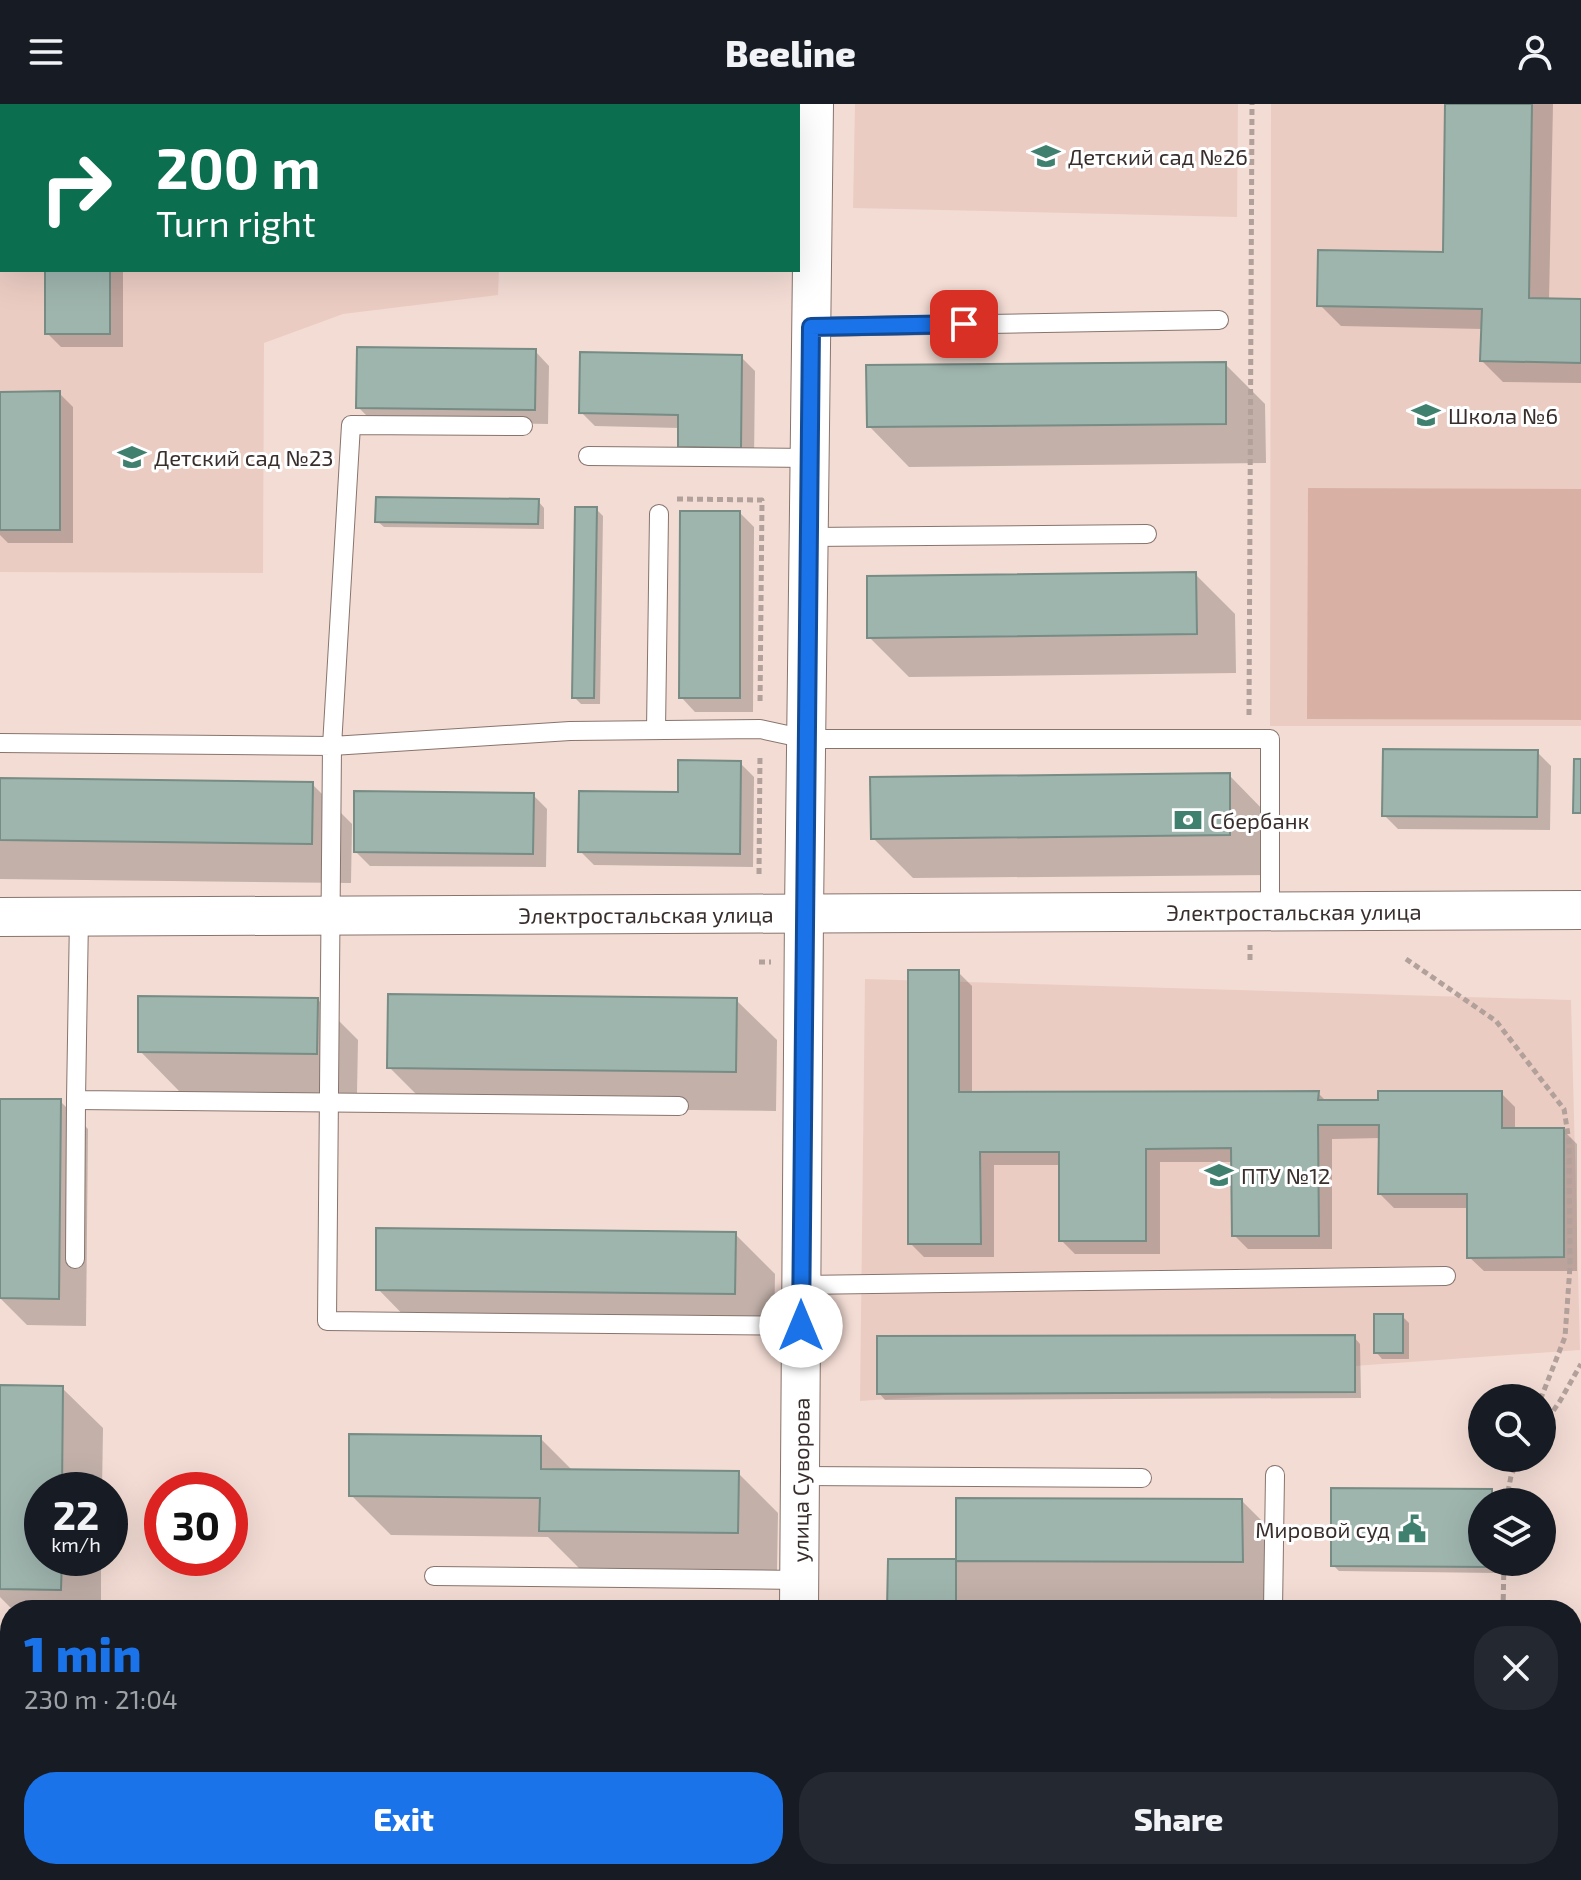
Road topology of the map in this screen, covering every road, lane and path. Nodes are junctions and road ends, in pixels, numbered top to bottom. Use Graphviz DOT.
graph roads {
  1 [pos="814,104"];
  2 [pos="1252,104"];
  3 [pos="1219,320"];
  4 [pos="811,327"];
  5 [pos="523,426"];
  6 [pos="588,456"];
  7 [pos="810,458"];
  8 [pos="659,514"];
  9 [pos="1147,534"];
  10 [pos="809,537"];
  11 [pos="760,729"];
  12 [pos="656,730"];
  13 [pos="806,739"];
  14 [pos="1249,739"];
  15 [pos="0,743"];
  16 [pos="332,746"];
  17 [pos="759,874"];
  18 [pos="1581,910"];
  19 [pos="1270,911"];
  20 [pos="804,913"];
  21 [pos="330,915"];
  22 [pos="0,917"];
  23 [pos="79,917"];
  24 [pos="1406,959"];
  25 [pos="76,1100"];
  26 [pos="329,1103"];
  27 [pos="679,1106"];
  28 [pos="75,1259"];
  29 [pos="1446,1276"];
  30 [pos="801,1285"];
  31 [pos="801,1326"];
  32 [pos="1581,1364"];
  33 [pos="1547,1384"];
  34 [pos="1556,1407"];
  35 [pos="1275,1475"];
  36 [pos="800,1476"];
  37 [pos="1142,1478"];
  38 [pos="434,1576"];
  39 [pos="1504,1576"];
  40 [pos="799,1595"];
  41 [pos="1273,1600"];
  42 [pos="1503,1600"];
  1 -- 4 [label="street, улица Суворова"];
  2 -- 14 [label="path"];
  3 -- 4 [label="lane"];
  4 -- 7 [label="street, улица Суворова"];
  5 -- 16 [label="lane"];
  6 -- 7 [label="lane"];
  7 -- 10 [label="street, улица Суворова"];
  8 -- 11 [label="path"];
  8 -- 12 [label="lane"];
  9 -- 10 [label="lane"];
  10 -- 13 [label="street, улица Суворова"];
  11 -- 12 [label="lane"];
  11 -- 13 [label="lane"];
  11 -- 17 [label="path"];
  12 -- 16 [label="lane"];
  13 -- 14 [label="lane"];
  13 -- 20 [label="street, улица Суворова"];
  14 -- 19 [label="lane"];
  15 -- 16 [label="lane"];
  16 -- 21 [label="lane"];
  18 -- 19 [label="street, Электростальская улица"];
  19 -- 20 [label="street, Электростальская улица"];
  20 -- 21 [label="street, Электростальская улица"];
  20 -- 30 [label="street, улица Суворова"];
  21 -- 23 [label="street, Электростальская улица"];
  21 -- 26 [label="lane"];
  22 -- 23 [label="street, Электростальская улица"];
  23 -- 25 [label="lane"];
  24 -- 33 [label="path"];
  25 -- 26 [label="lane"];
  25 -- 28 [label="lane"];
  26 -- 27 [label="lane"];
  26 -- 31 [label="lane"];
  29 -- 30 [label="lane"];
  30 -- 31 [label="street, улица Суворова"];
  31 -- 36 [label="street, улица Суворова"];
  32 -- 34 [label="path"];
  35 -- 41 [label="lane"];
  36 -- 37 [label="lane"];
  36 -- 40 [label="street, улица Суворова"];
  38 -- 40 [label="lane"];
  39 -- 42 [label="path"];
}
